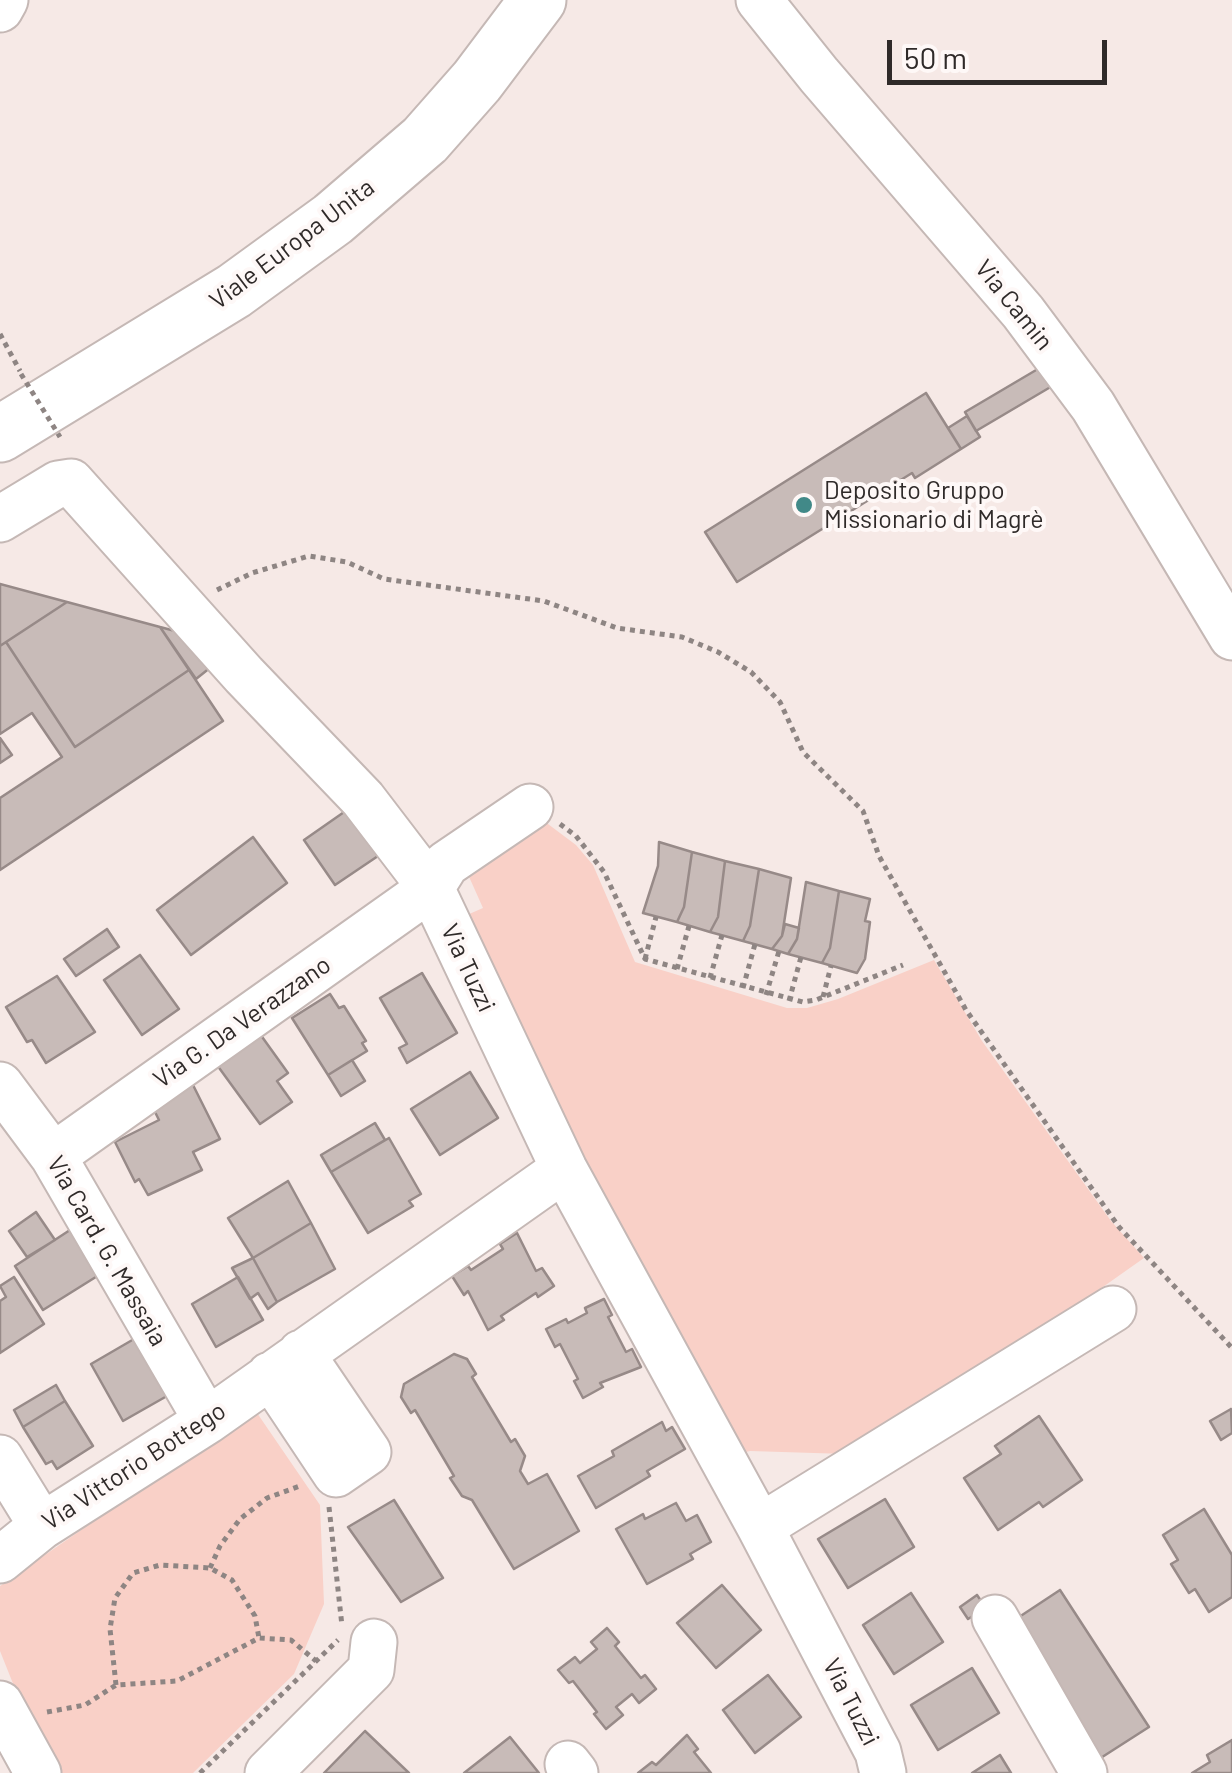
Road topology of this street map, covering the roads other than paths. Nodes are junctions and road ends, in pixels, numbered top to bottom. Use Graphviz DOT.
graph roads {
  1 [pos="5,0"];
  2 [pos="538,0"];
  3 [pos="760,0"];
  4 [pos="0,9"];
  5 [pos="0,434"];
  6 [pos="0,519"];
  7 [pos="1232,637"];
  8 [pos="542,813"];
  9 [pos="430,888"];
  10 [pos="0,1085"];
  11 [pos="54,1156"];
  12 [pos="564,1169"];
  13 [pos="1113,1308"];
  14 [pos="207,1421"];
  15 [pos="0,1458"];
  16 [pos="42,1526"];
  17 [pos="760,1527"];
  18 [pos="0,1560"];
  19 [pos="994,1618"];
  20 [pos="374,1642"];
  21 [pos="3,1710"];
  22 [pos="870,1766"];
  23 [pos="38,1773"];
  24 [pos="268,1773"];
  25 [pos="1084,1773"];
  1 -- 4 [label="street"];
  2 -- 5 [label="highway, Viale Europa Unita"];
  3 -- 7 [label="street, Via Camin"];
  6 -- 9 [label="street, Via Tuzzi"];
  8 -- 9 [label="street, Via G. Da Verazzano"];
  9 -- 11 [label="street, Via G. Da Verazzano"];
  9 -- 12 [label="street, Via Tuzzi"];
  10 -- 11 [label="street, Via Card. G. Massaia"];
  11 -- 14 [label="street, Via Card. G. Massaia"];
  12 -- 14 [label="street, Via Vittorio Bottego"];
  12 -- 17 [label="street, Via Tuzzi"];
  13 -- 17 [label="street"];
  14 -- 16 [label="street, Via Vittorio Bottego"];
  15 -- 16 [label="street"];
  16 -- 18 [label="street, Via Vittorio Bottego"];
  17 -- 22 [label="street, Via Tuzzi"];
  19 -- 25 [label="street"];
  20 -- 24 [label="street"];
  21 -- 23 [label="street"];
}
